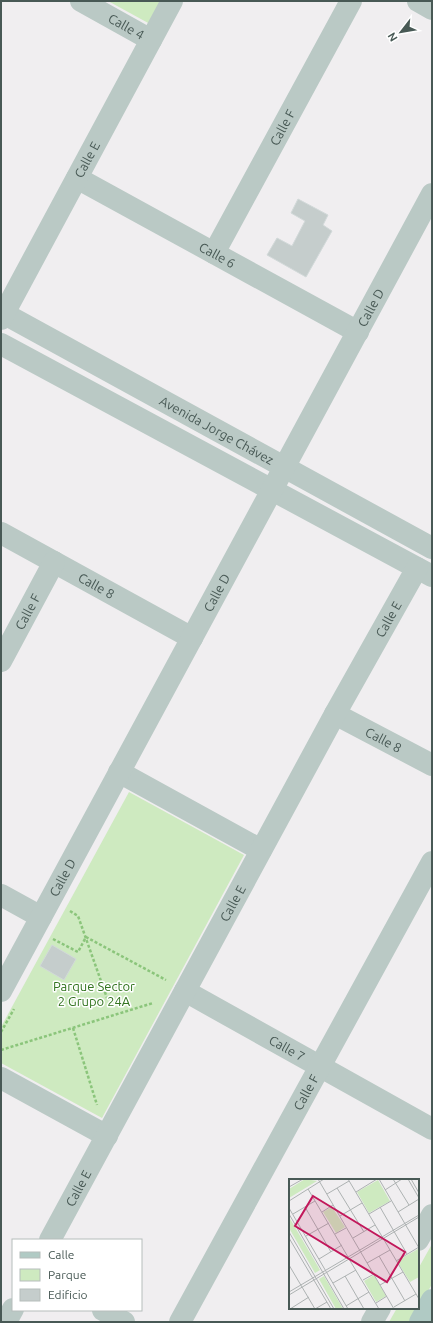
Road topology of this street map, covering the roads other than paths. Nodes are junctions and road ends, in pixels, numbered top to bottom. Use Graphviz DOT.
graph roads {
  1 [pos="80,1"];
  2 [pos="172,1"];
  3 [pos="351,1"];
  4 [pos="418,1"];
  5 [pos="432,9"];
  6 [pos="151,40"];
  7 [pos="77,178"];
  8 [pos="432,194"];
  9 [pos="214,253"];
  10 [pos="2,315"];
  11 [pos="358,332"];
  12 [pos="1,344"];
  13 [pos="285,466"];
  14 [pos="272,490"];
  15 [pos="1,533"];
  16 [pos="431,544"];
  17 [pos="54,562"];
  18 [pos="424,572"];
  19 [pos="192,638"];
  20 [pos="1,661"];
  21 [pos="335,714"];
  22 [pos="432,765"];
  23 [pos="119,772"];
  24 [pos="261,850"];
  25 [pos="432,862"];
  26 [pos="1,894"];
  27 [pos="41,917"];
  28 [pos="185,991"];
  29 [pos="8,998"];
  30 [pos="320,1066"];
  31 [pos="1,1078"];
  32 [pos="432,1129"];
  33 [pos="107,1136"];
  34 [pos="432,1215"];
  35 [pos="419,1238"];
  36 [pos="51,1239"];
  37 [pos="432,1300"];
  38 [pos="379,1309"];
  39 [pos="12,1311"];
  40 [pos="105,1311"];
  41 [pos="6,1322"];
  42 [pos="124,1322"];
  43 [pos="180,1322"];
  44 [pos="372,1322"];
  45 [pos="420,1322"];
  1 -- 6 [label="street, Calle 4"];
  2 -- 6 [label="street, Calle E"];
  3 -- 9 [label="street, Calle F"];
  4 -- 5 [label="street"];
  6 -- 7 [label="street, Calle E"];
  7 -- 9 [label="street, Calle 6"];
  7 -- 10 [label="street, Calle E"];
  8 -- 11 [label="street, Calle D"];
  9 -- 11 [label="street, Calle 6"];
  10 -- 13 [label="street, Avenida Jorge Chávez"];
  11 -- 13 [label="street, Calle D"];
  12 -- 14 [label="street"];
  13 -- 14 [label="street, Calle D"];
  13 -- 16 [label="street, Avenida Jorge Chávez"];
  14 -- 18 [label="street"];
  14 -- 19 [label="street, Calle D"];
  15 -- 17 [label="street, Calle 8"];
  17 -- 19 [label="street, Calle 8"];
  17 -- 20 [label="street, Calle F"];
  18 -- 21 [label="street, Calle E"];
  19 -- 23 [label="street, Calle D"];
  21 -- 22 [label="street, Calle 8"];
  21 -- 24 [label="street, Calle E"];
  23 -- 24 [label="street"];
  23 -- 27 [label="street, Calle D"];
  24 -- 28 [label="street, Calle E"];
  25 -- 30 [label="street, Calle F"];
  26 -- 27 [label="street"];
  27 -- 29 [label="street, Calle D"];
  28 -- 30 [label="street, Calle 7"];
  28 -- 33 [label="street, Calle E"];
  30 -- 32 [label="street, Calle 7"];
  30 -- 43 [label="street, Calle F"];
  31 -- 33 [label="street"];
  33 -- 36 [label="street, Calle E"];
  34 -- 35 [label="street"];
  37 -- 45 [label="main road"];
  38 -- 44 [label="street"];
  39 -- 41 [label="street"];
  40 -- 42 [label="street"];
}
